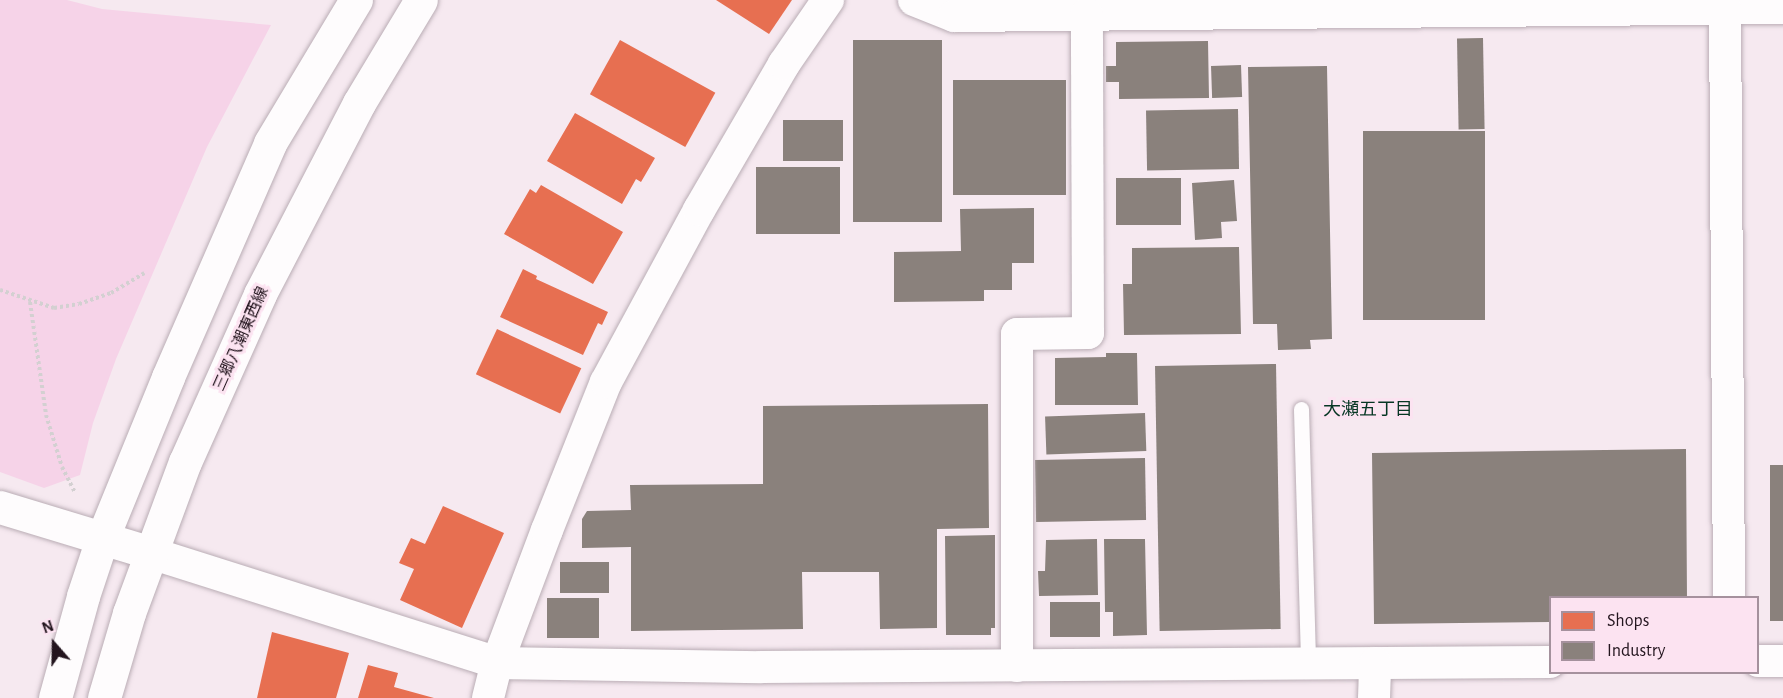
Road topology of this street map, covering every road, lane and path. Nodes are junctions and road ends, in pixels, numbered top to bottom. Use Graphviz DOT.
graph roads {
  1 [pos="356,0"];
  2 [pos="421,0"];
  3 [pos="828,0"];
  4 [pos="914,0"];
  5 [pos="1359,6"];
  6 [pos="1725,8"];
  7 [pos="1783,8"];
  8 [pos="1087,14"];
  9 [pos="144,273"];
  10 [pos="0,290"];
  11 [pos="30,302"];
  12 [pos="1301,409"];
  13 [pos="76,494"];
  14 [pos="0,507"];
  15 [pos="102,539"];
  16 [pos="151,553"];
  17 [pos="1729,596"];
  18 [pos="1759,661"];
  19 [pos="1783,661"];
  20 [pos="1549,662"];
  21 [pos="497,663"];
  22 [pos="1374,663"];
  23 [pos="1308,664"];
  24 [pos="1017,666"];
  25 [pos="55,698"];
  26 [pos="104,698"];
  27 [pos="488,698"];
  28 [pos="1374,698"];
  1 -- 15 [label="street"];
  2 -- 16 [label="street, 三郷八潮東西線"];
  3 -- 21 [label="street"];
  4 -- 8 [label="street"];
  5 -- 6 [label="street"];
  5 -- 8 [label="street"];
  6 -- 7 [label="street"];
  6 -- 17 [label="street"];
  8 -- 24 [label="street"];
  9 -- 11 [label="path"];
  10 -- 11 [label="path"];
  11 -- 13 [label="path"];
  12 -- 23 [label="lane"];
  14 -- 15 [label="street"];
  15 -- 16 [label="street"];
  15 -- 25 [label="street"];
  16 -- 21 [label="street"];
  16 -- 26 [label="street, 三郷八潮東西線"];
  18 -- 19 [label="street"];
  20 -- 22 [label="street"];
  21 -- 24 [label="street"];
  21 -- 27 [label="street"];
  22 -- 23 [label="street"];
  22 -- 28 [label="street"];
  23 -- 24 [label="street"];
}
